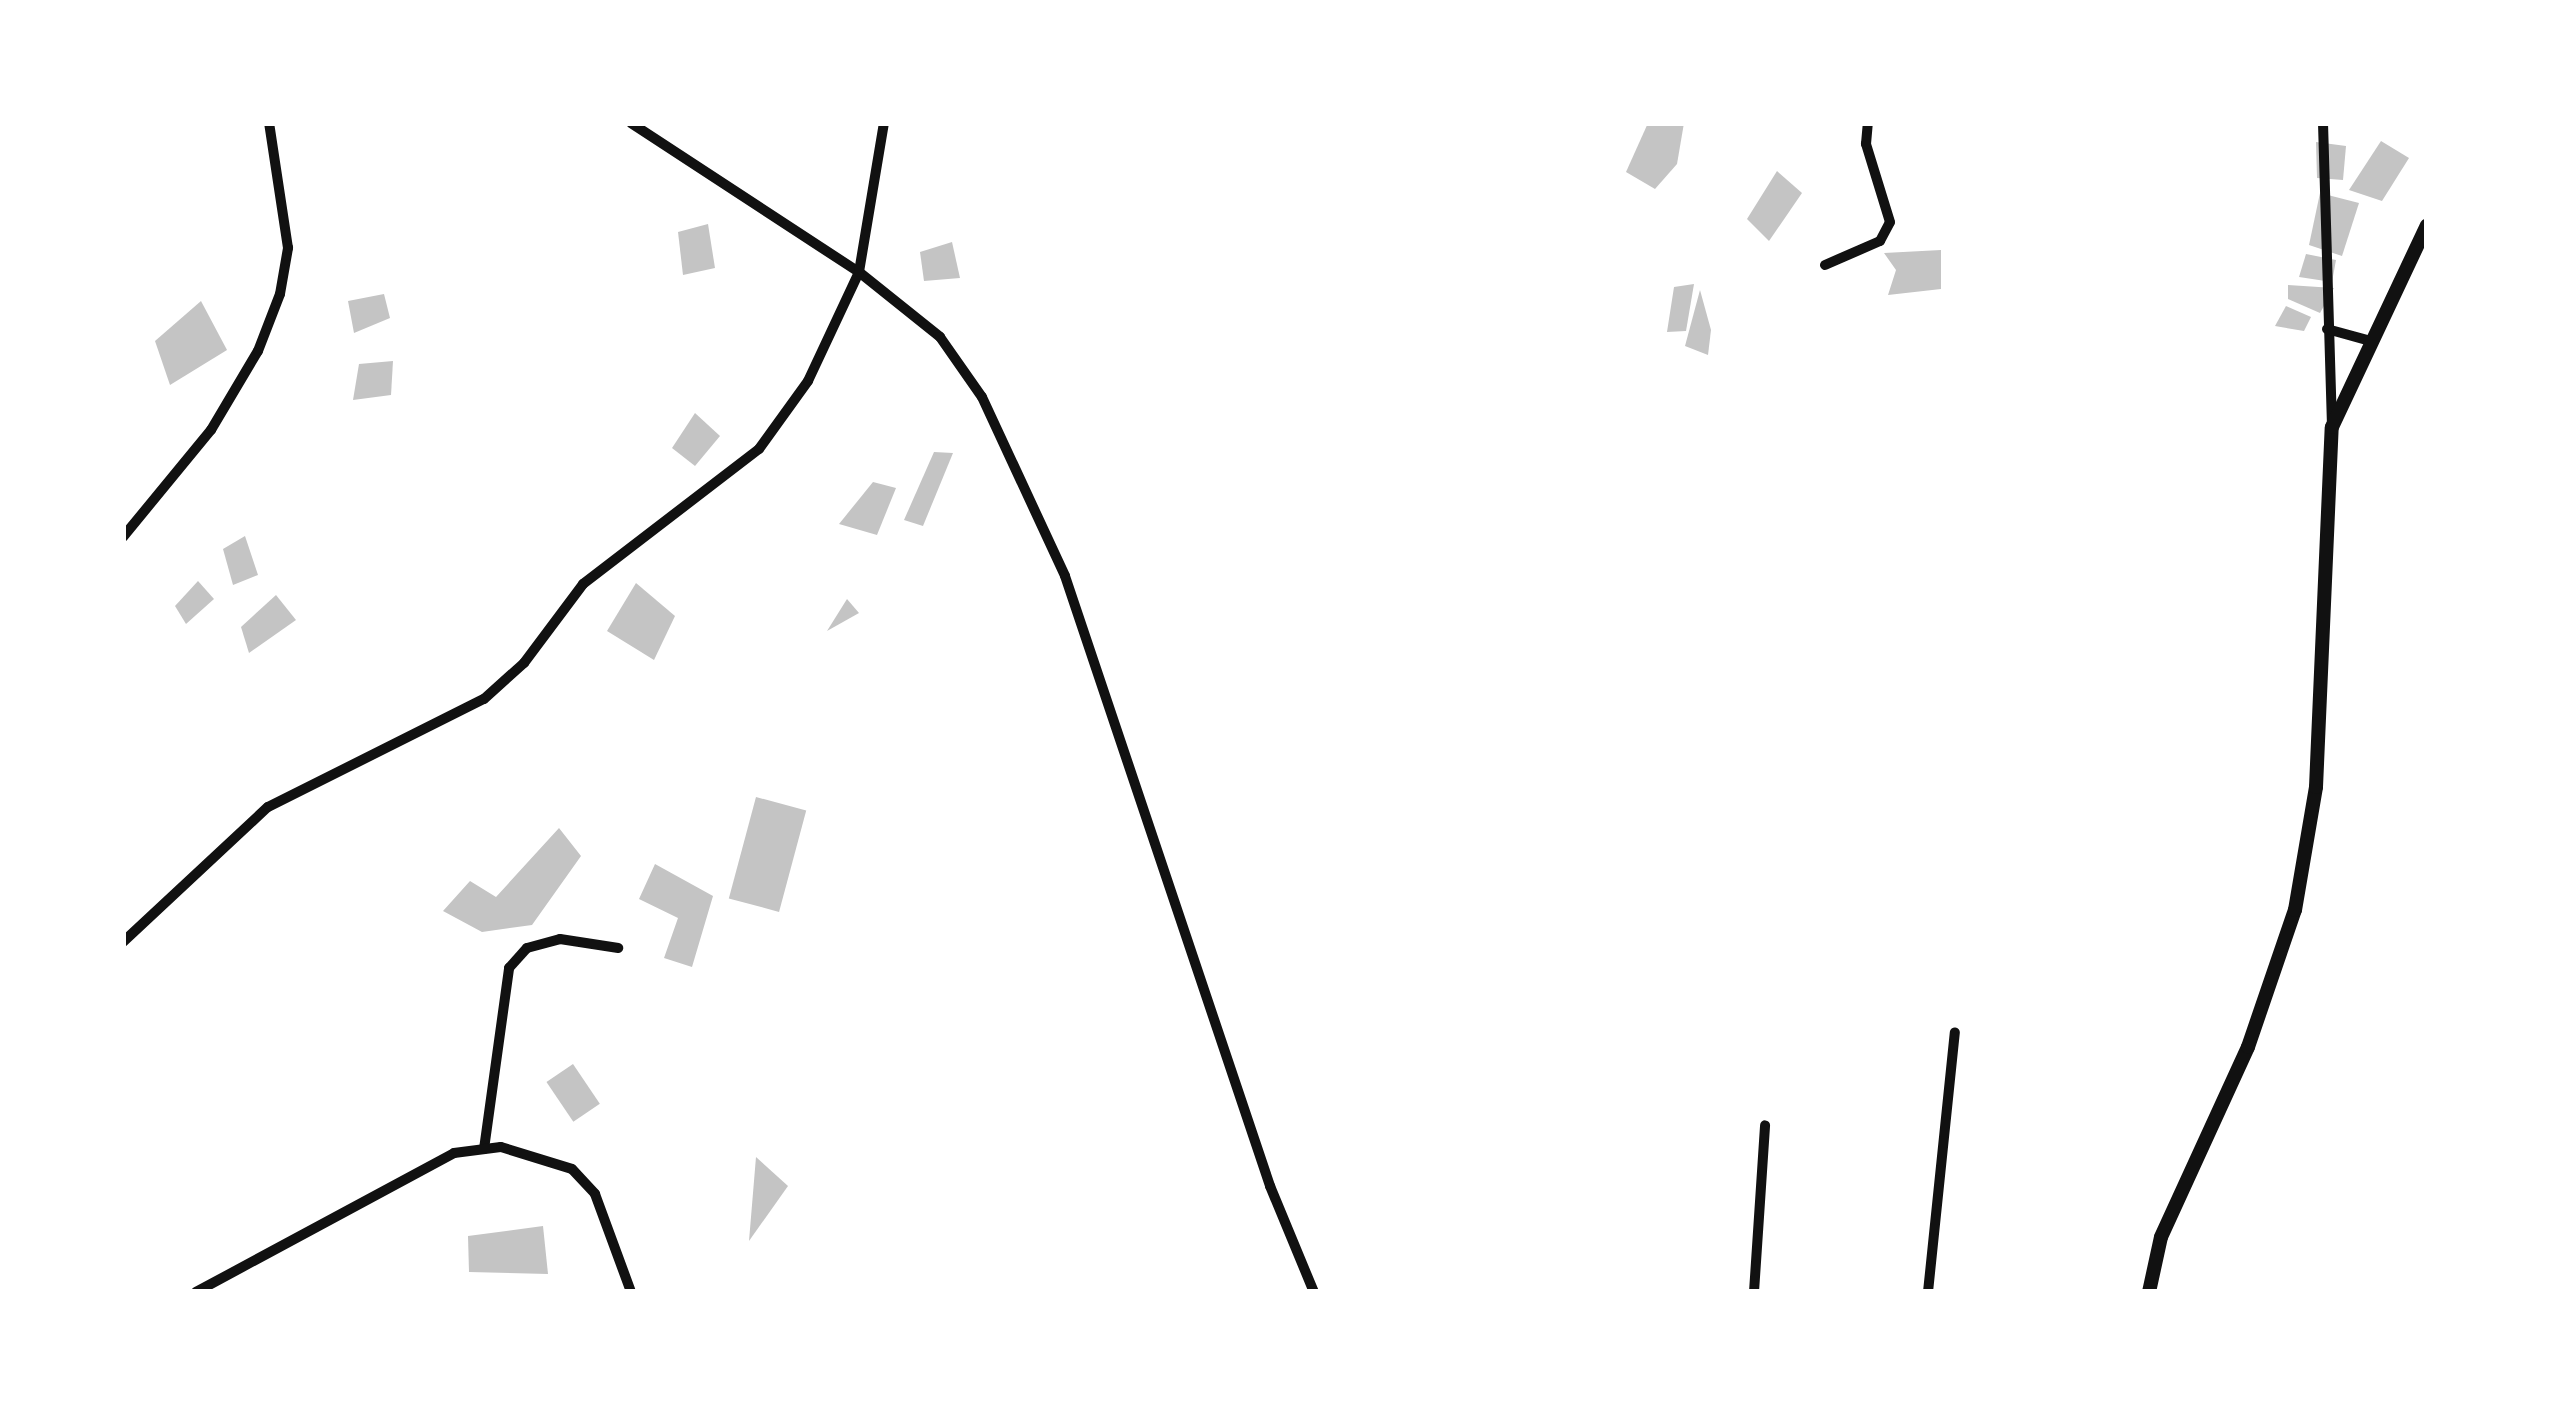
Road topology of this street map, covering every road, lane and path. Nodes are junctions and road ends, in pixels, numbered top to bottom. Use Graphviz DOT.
graph roads {
  1 [pos="268,123"];
  2 [pos="631,123"];
  3 [pos="884,123"];
  4 [pos="1868,123"];
  5 [pos="2323,123"];
  6 [pos="2427,225"];
  7 [pos="1825,266"];
  8 [pos="859,272"];
  9 [pos="2327,328"];
  10 [pos="2367,340"];
  11 [pos="2332,427"];
  12 [pos="123,537"];
  13 [pos="123,942"];
  14 [pos="617,948"];
  15 [pos="1955,1032"];
  16 [pos="1765,1124"];
  17 [pos="484,1149"];
  18 [pos="196,1292"];
  19 [pos="631,1292"];
  20 [pos="1314,1292"];
  21 [pos="1754,1292"];
  22 [pos="1928,1292"];
  23 [pos="2150,1292"];
  1 -- 12 [label="street"];
  2 -- 8 [label="street"];
  3 -- 8 [label="street"];
  4 -- 7 [label="street"];
  5 -- 9 [label="street"];
  6 -- 10 [label="street"];
  8 -- 13 [label="street"];
  8 -- 20 [label="street"];
  9 -- 10 [label="street"];
  9 -- 11 [label="street"];
  10 -- 11 [label="street"];
  11 -- 23 [label="street"];
  14 -- 17 [label="street"];
  15 -- 22 [label="street"];
  16 -- 21 [label="street"];
  17 -- 18 [label="street"];
  17 -- 19 [label="street"];
}
